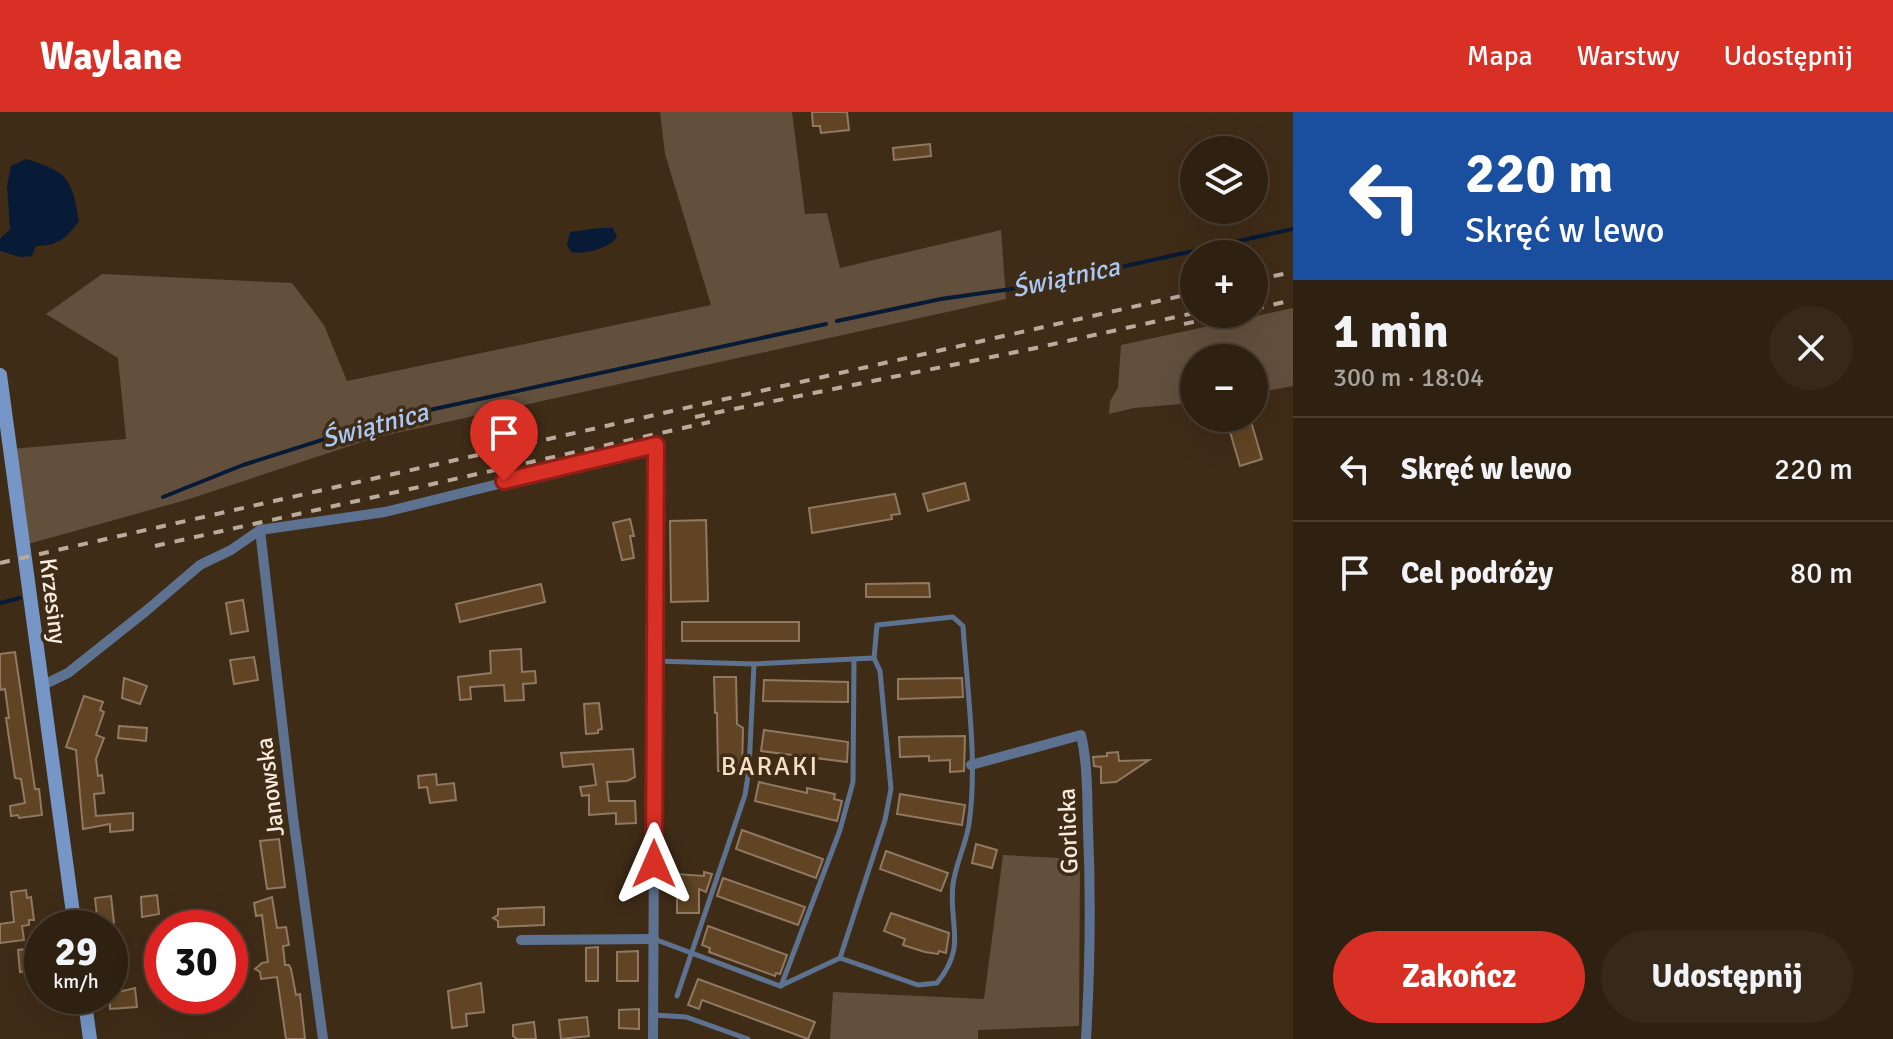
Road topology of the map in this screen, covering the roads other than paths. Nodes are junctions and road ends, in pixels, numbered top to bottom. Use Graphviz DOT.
graph roads {
  1 [pos="0,375"];
  2 [pos="260,530"];
  3 [pos="874,658"];
  4 [pos="854,659"];
  5 [pos="655,661"];
  6 [pos="754,664"];
  7 [pos="41,686"];
  8 [pos="971,765"];
  9 [pos="72,910"];
  10 [pos="654,939"];
  11 [pos="521,940"];
  12 [pos="692,953"];
  13 [pos="840,958"];
  14 [pos="780,986"];
  15 [pos="677,996"];
  16 [pos="87,1014"];
  17 [pos="653,1015"];
  18 [pos="90,1039"];
  19 [pos="323,1039"];
  20 [pos="653,1039"];
  21 [pos="748,1039"];
  22 [pos="1086,1039"];
  1 -- 7 [label="street, Krzesiny"];
  2 -- 5 [label="street"];
  2 -- 7 [label="street"];
  2 -- 19 [label="street, Janowska"];
  3 -- 4 [label="lane"];
  3 -- 8 [label="lane"];
  3 -- 13 [label="lane"];
  4 -- 6 [label="lane"];
  4 -- 14 [label="lane"];
  5 -- 6 [label="lane"];
  5 -- 10 [label="street"];
  6 -- 12 [label="lane"];
  7 -- 9 [label="street, Krzesiny"];
  8 -- 13 [label="lane"];
  8 -- 22 [label="street, Gorlicka"];
  10 -- 11 [label="street"];
  10 -- 12 [label="lane"];
  10 -- 17 [label="street"];
  12 -- 14 [label="lane"];
  12 -- 15 [label="lane"];
  13 -- 14 [label="lane"];
  16 -- 18 [label="street"];
  17 -- 20 [label="street"];
  17 -- 21 [label="lane"];
}
